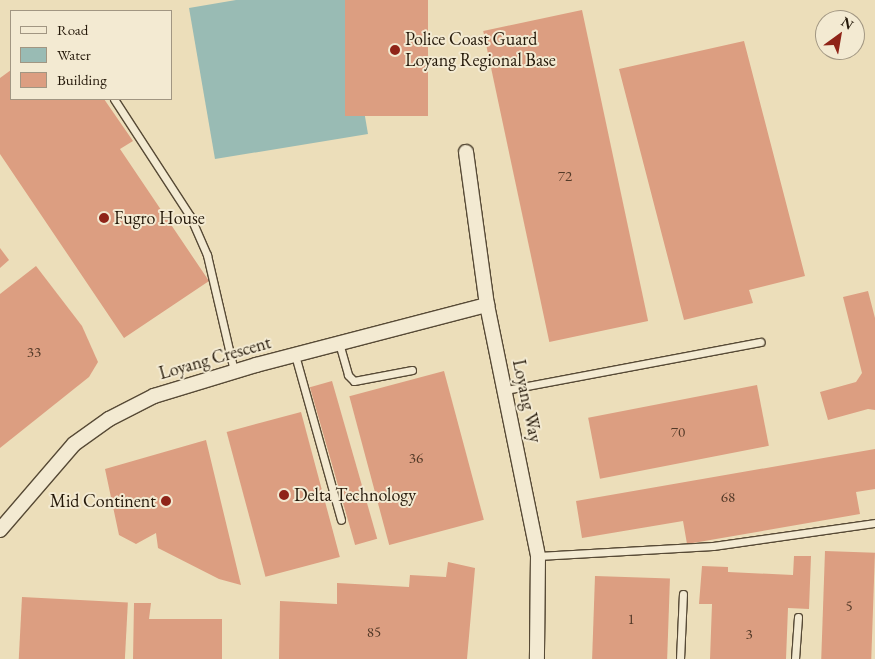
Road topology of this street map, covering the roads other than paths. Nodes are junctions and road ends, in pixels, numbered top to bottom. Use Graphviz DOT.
graph roads {
  1 [pos="115,100"];
  2 [pos="466,152"];
  3 [pos="487,305"];
  4 [pos="761,342"];
  5 [pos="339,343"];
  6 [pos="295,355"];
  7 [pos="412,370"];
  8 [pos="234,371"];
  9 [pos="506,390"];
  10 [pos="341,520"];
  11 [pos="875,523"];
  12 [pos="0,530"];
  13 [pos="538,556"];
  14 [pos="683,594"];
  15 [pos="798,617"];
  16 [pos="537,659"];
  17 [pos="680,659"];
  18 [pos="795,659"];
  1 -- 8 [label="lane"];
  2 -- 3 [label="street, Loyang Way"];
  3 -- 5 [label="street, Loyang Crescent"];
  3 -- 9 [label="street, Loyang Way"];
  4 -- 9 [label="lane"];
  5 -- 6 [label="street, Loyang Crescent"];
  5 -- 7 [label="lane"];
  6 -- 8 [label="street, Loyang Crescent"];
  6 -- 10 [label="lane"];
  8 -- 12 [label="street, Loyang Crescent"];
  9 -- 13 [label="street, Loyang Way"];
  11 -- 13 [label="lane"];
  13 -- 16 [label="street, Loyang Way"];
  14 -- 17 [label="lane"];
  15 -- 18 [label="lane"];
}
